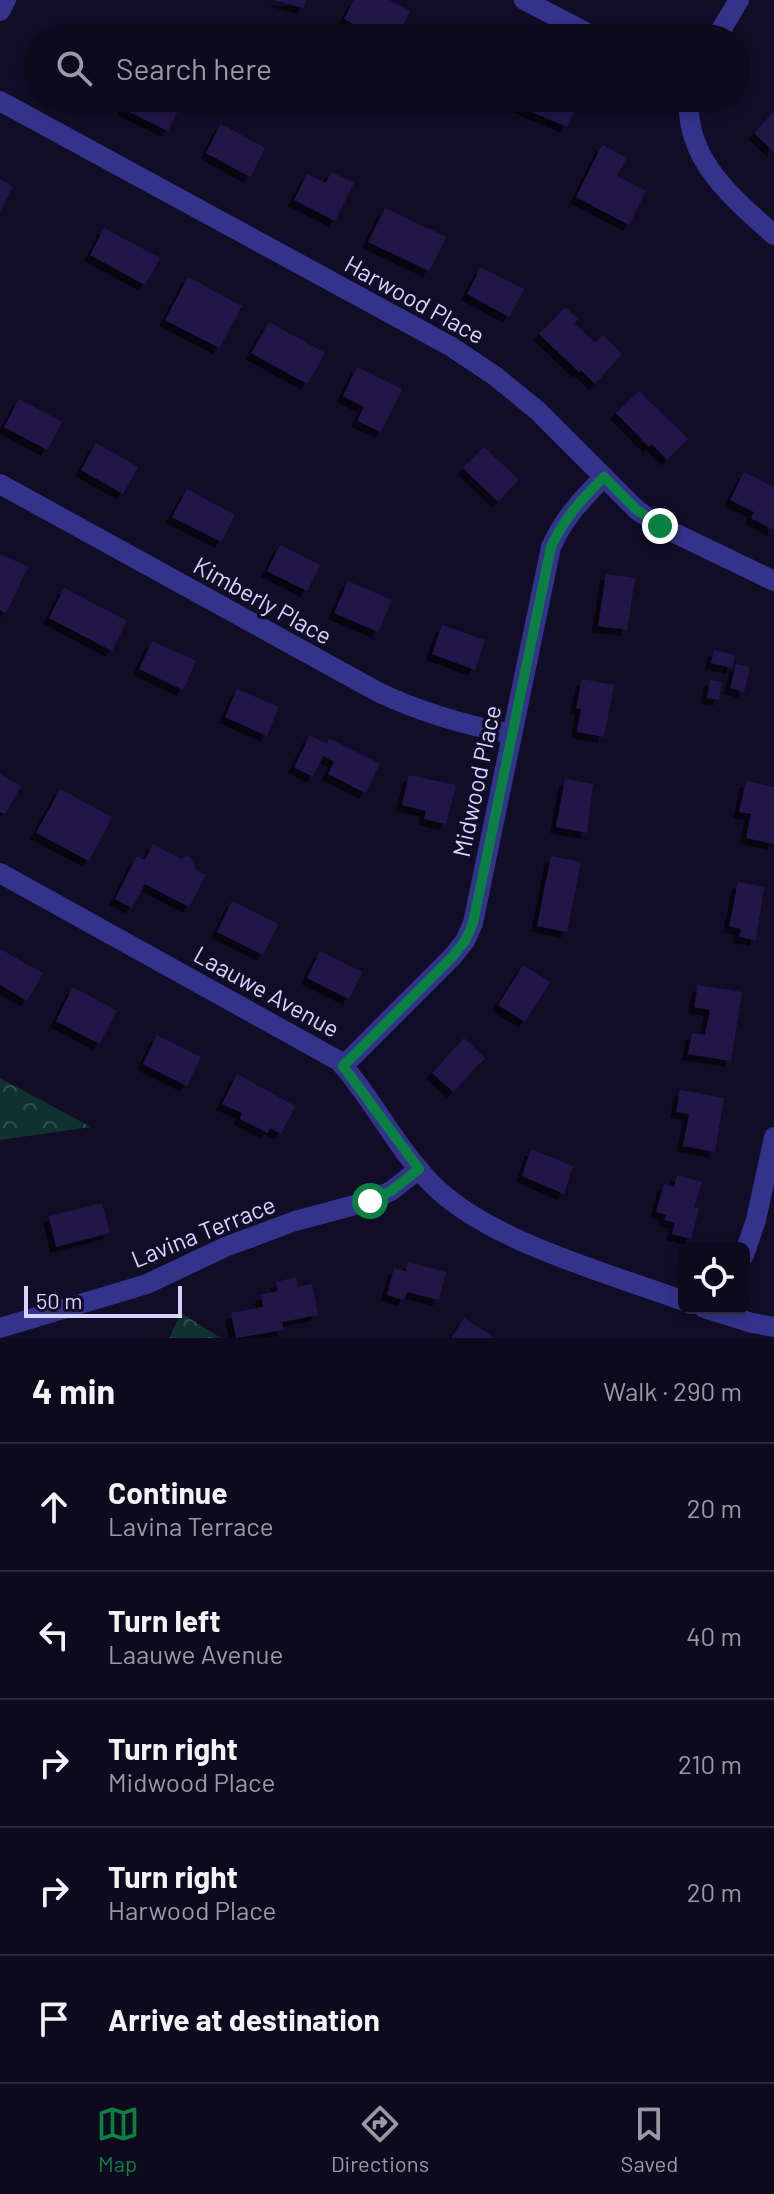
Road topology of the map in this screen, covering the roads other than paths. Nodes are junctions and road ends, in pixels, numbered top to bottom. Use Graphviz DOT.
graph roads {
  1 [pos="6,0"];
  2 [pos="524,0"];
  3 [pos="739,0"];
  4 [pos="0,11"];
  5 [pos="570,24"];
  6 [pos="724,24"];
  7 [pos="0,101"];
  8 [pos="690,112"];
  9 [pos="774,235"];
  10 [pos="604,477"];
  11 [pos="0,484"];
  12 [pos="774,581"];
  13 [pos="512,734"];
  14 [pos="0,873"];
  15 [pos="343,1066"];
  16 [pos="774,1137"];
  17 [pos="419,1169"];
  18 [pos="748,1242"];
  19 [pos="678,1299"];
  20 [pos="732,1314"];
  21 [pos="774,1327"];
  22 [pos="0,1328"];
  1 -- 4 [label="street"];
  2 -- 5 [label="street"];
  3 -- 6 [label="street"];
  7 -- 10 [label="street, Harwood Place"];
  8 -- 9 [label="street"];
  10 -- 12 [label="street, Harwood Place"];
  10 -- 13 [label="street, Midwood Place"];
  11 -- 13 [label="street, Kimberly Place"];
  13 -- 15 [label="street, Midwood Place"];
  14 -- 15 [label="street, Laauwe Avenue"];
  15 -- 17 [label="street, Laauwe Avenue"];
  16 -- 18 [label="street"];
  17 -- 19 [label="street, Laauwe Avenue"];
  17 -- 22 [label="street, Lavina Terrace"];
  20 -- 21 [label="street"];
}
